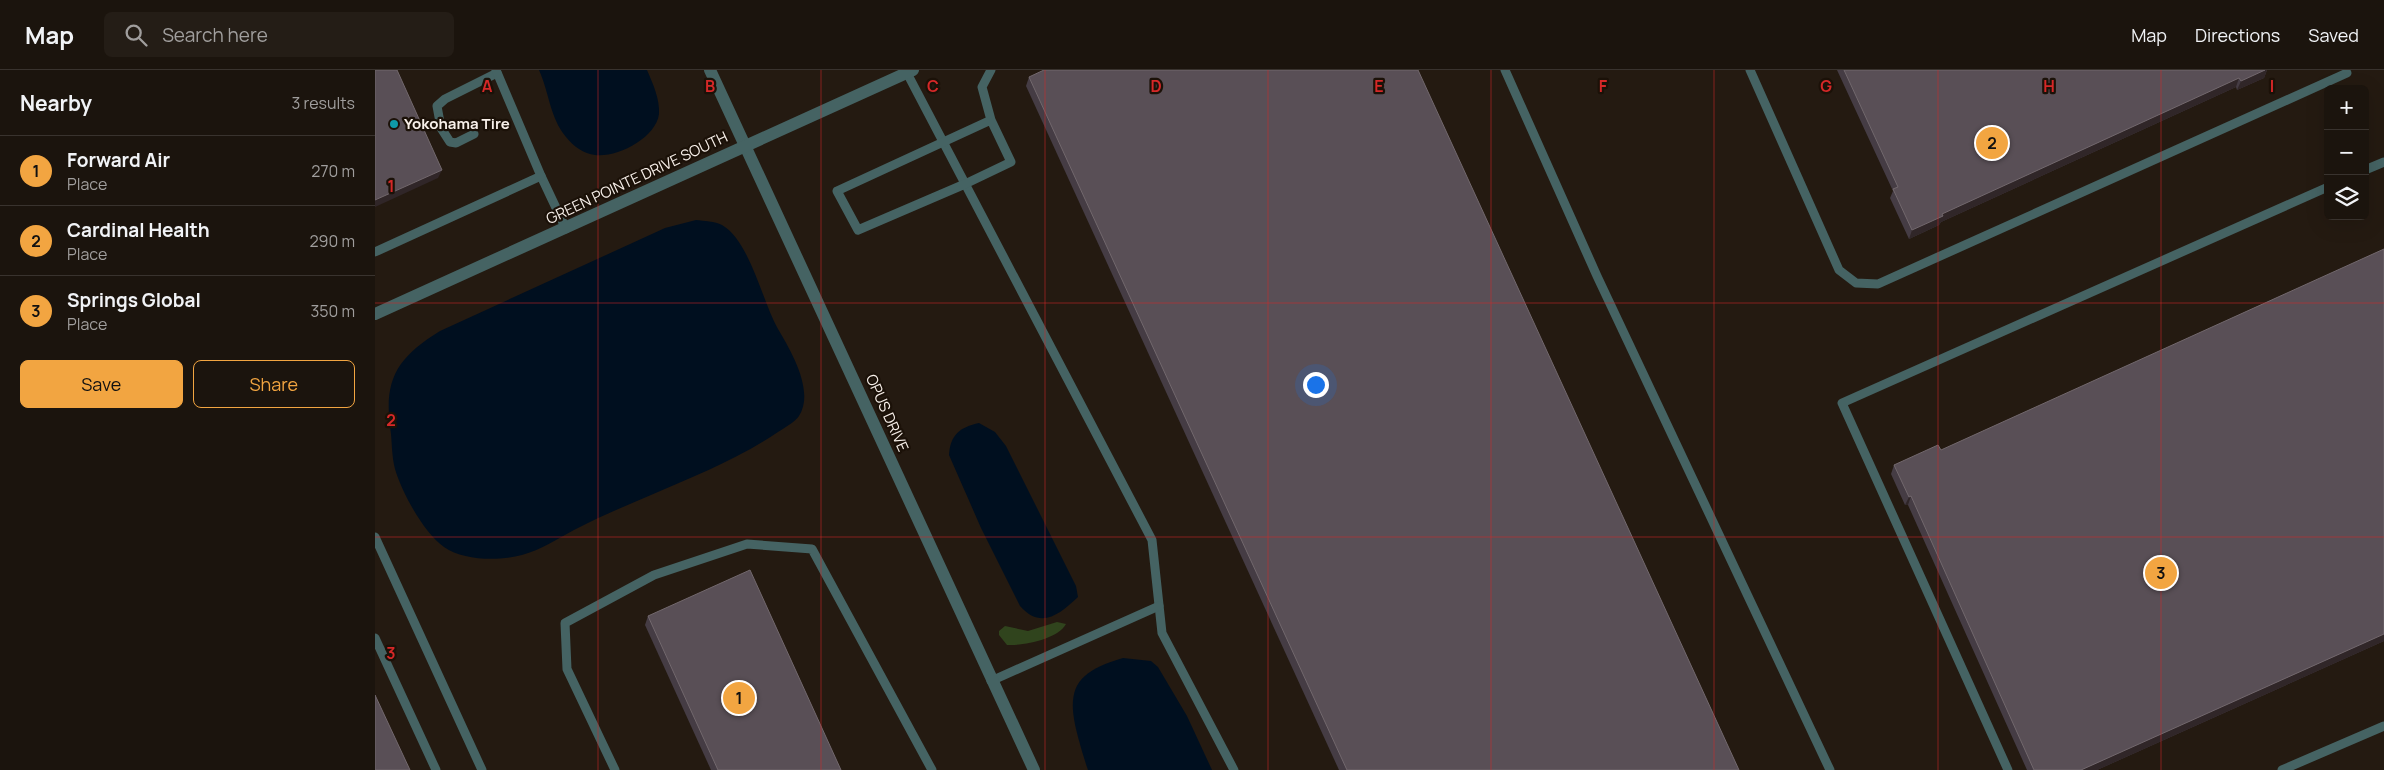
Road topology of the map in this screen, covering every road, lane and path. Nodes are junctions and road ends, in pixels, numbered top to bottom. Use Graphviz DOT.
graph roads {
  1 [pos="710,70"];
  2 [pos="991,70"];
  3 [pos="1505,70"];
  4 [pos="1749,70"];
  5 [pos="910,71"];
  6 [pos="2348,71"];
  7 [pos="496,72"];
  8 [pos="991,120"];
  9 [pos="474,134"];
  10 [pos="943,141"];
  11 [pos="745,145"];
  12 [pos="2384,162"];
  13 [pos="2369,168"];
  14 [pos="541,176"];
  15 [pos="965,184"];
  16 [pos="2324,189"];
  17 [pos="565,229"];
  18 [pos="375,252"];
  19 [pos="375,314"];
  20 [pos="375,537"];
  21 [pos="1159,606"];
  22 [pos="375,638"];
  23 [pos="991,681"];
  24 [pos="2384,726"];
  25 [pos="435,770"];
  26 [pos="482,770"];
  27 [pos="615,770"];
  28 [pos="932,770"];
  29 [pos="1034,770"];
  30 [pos="1234,770"];
  31 [pos="1830,770"];
  32 [pos="2008,770"];
  33 [pos="2283,770"];
  1 -- 11 [label="street, OPUS DRIVE"];
  2 -- 8 [label="lane"];
  3 -- 31 [label="lane"];
  4 -- 6 [label="lane"];
  5 -- 10 [label="lane"];
  5 -- 11 [label="street, GREEN POINTE DRIVE SOUTH"];
  7 -- 9 [label="lane"];
  7 -- 14 [label="lane"];
  8 -- 10 [label="lane"];
  8 -- 15 [label="lane"];
  10 -- 15 [label="lane"];
  10 -- 15 [label="lane"];
  11 -- 17 [label="street, GREEN POINTE DRIVE SOUTH"];
  11 -- 23 [label="street, OPUS DRIVE"];
  12 -- 13 [label="lane"];
  14 -- 17 [label="lane"];
  14 -- 18 [label="lane"];
  15 -- 21 [label="lane"];
  16 -- 32 [label="lane"];
  17 -- 19 [label="street, GREEN POINTE DRIVE SOUTH"];
  20 -- 26 [label="lane"];
  21 -- 23 [label="lane"];
  21 -- 30 [label="lane"];
  22 -- 25 [label="lane"];
  23 -- 29 [label="street, OPUS DRIVE"];
  24 -- 33 [label="lane"];
  27 -- 28 [label="lane"];
}
